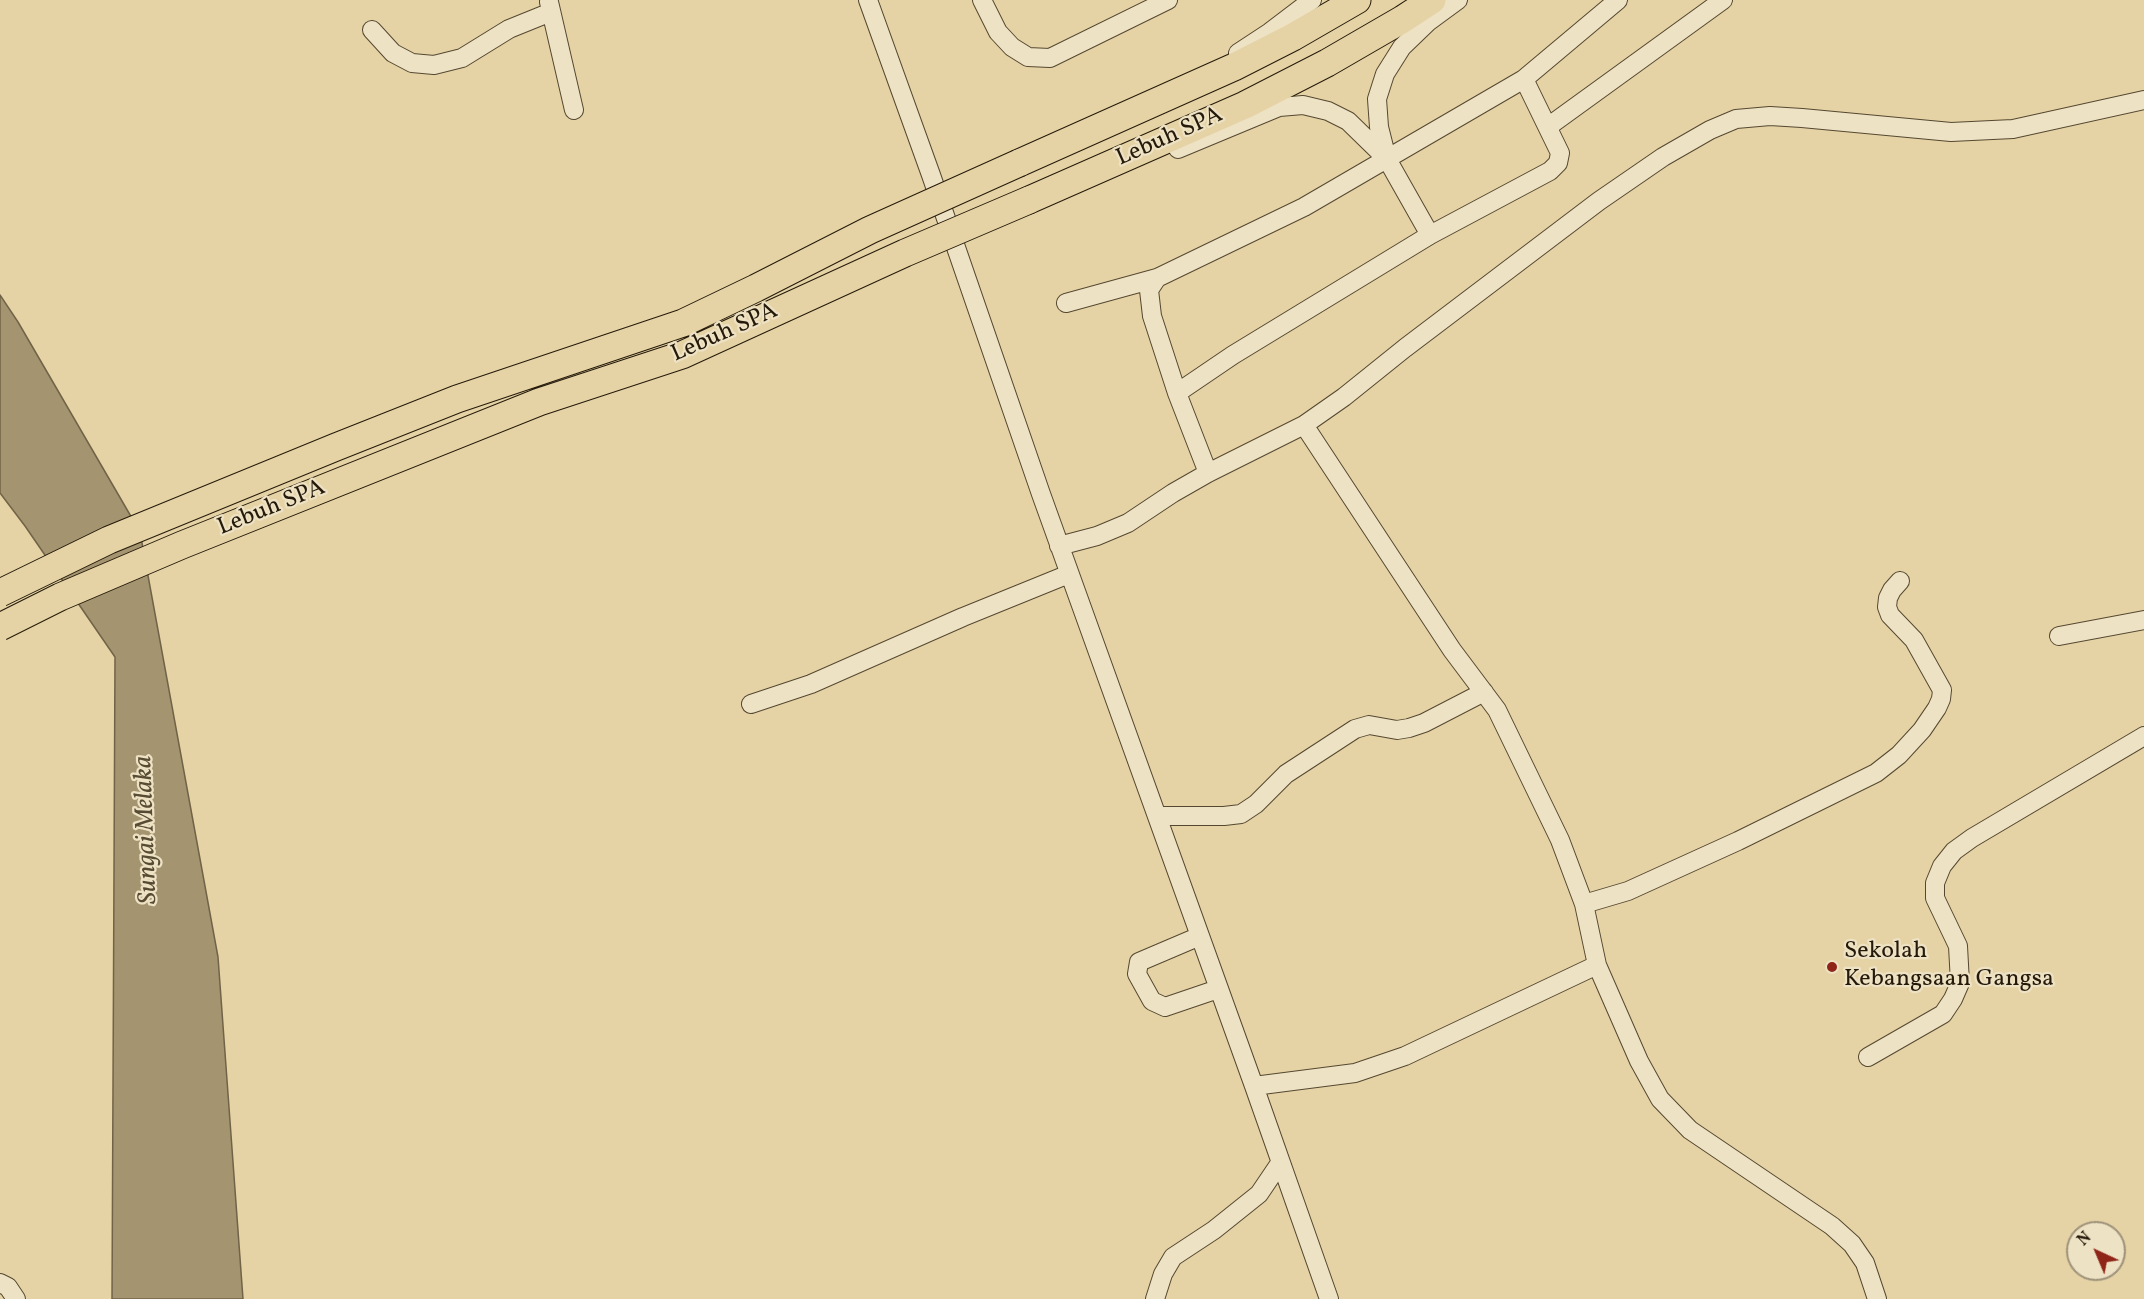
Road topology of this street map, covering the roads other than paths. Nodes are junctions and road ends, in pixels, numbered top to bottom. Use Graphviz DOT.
graph roads {
  1 [pos="868,0"];
  2 [pos="982,0"];
  3 [pos="1168,0"];
  4 [pos="1312,0"];
  5 [pos="1357,0"];
  6 [pos="1432,0"];
  7 [pos="1458,0"];
  8 [pos="1618,0"];
  9 [pos="1723,0"];
  10 [pos="550,6"];
  11 [pos="372,30"];
  12 [pos="1524,79"];
  13 [pos="1179,91"];
  14 [pos="2144,100"];
  15 [pos="574,110"];
  16 [pos="1549,126"];
  17 [pos="1387,159"];
  18 [pos="1118,162"];
  19 [pos="1430,235"];
  20 [pos="1157,278"];
  21 [pos="1066,303"];
  22 [pos="1177,393"];
  23 [pos="1304,425"];
  24 [pos="1208,473"];
  25 [pos="1059,546"];
  26 [pos="1069,574"];
  27 [pos="1900,581"];
  28 [pos="0,593"];
  29 [pos="2144,620"];
  30 [pos="0,627"];
  31 [pos="2059,636"];
  32 [pos="1484,692"];
  33 [pos="751,704"];
  34 [pos="2144,736"];
  35 [pos="1156,816"];
  36 [pos="1584,904"];
  37 [pos="1200,936"];
  38 [pos="1597,965"];
  39 [pos="1218,989"];
  40 [pos="1868,1057"];
  41 [pos="1254,1086"];
  42 [pos="1280,1163"];
  43 [pos="0,1283"];
  44 [pos="16,1299"];
  45 [pos="1155,1299"];
  46 [pos="1329,1299"];
  47 [pos="1877,1299"];
  1 -- 25 [label="street"];
  2 -- 3 [label="street"];
  4 -- 13 [label="street"];
  5 -- 13 [label="highway, Lebuh SPA"];
  6 -- 18 [label="highway, Lebuh SPA"];
  7 -- 17 [label="street"];
  8 -- 12 [label="street"];
  9 -- 16 [label="street"];
  10 -- 11 [label="street"];
  10 -- 15 [label="street"];
  12 -- 16 [label="street"];
  12 -- 17 [label="street"];
  13 -- 28 [label="highway, Lebuh SPA, bridge"];
  14 -- 23 [label="street"];
  16 -- 19 [label="street"];
  17 -- 18 [label="street"];
  17 -- 19 [label="street"];
  17 -- 20 [label="street"];
  18 -- 30 [label="highway, Lebuh SPA, bridge"];
  19 -- 22 [label="street"];
  20 -- 21 [label="street"];
  20 -- 22 [label="street"];
  22 -- 24 [label="street"];
  23 -- 24 [label="street"];
  23 -- 32 [label="street"];
  24 -- 25 [label="street"];
  25 -- 26 [label="street"];
  26 -- 33 [label="street"];
  26 -- 35 [label="street"];
  27 -- 36 [label="street"];
  29 -- 31 [label="street"];
  32 -- 35 [label="street"];
  32 -- 36 [label="street"];
  34 -- 40 [label="street"];
  35 -- 37 [label="street"];
  36 -- 38 [label="street"];
  37 -- 39 [label="street"];
  37 -- 39 [label="street"];
  38 -- 41 [label="street"];
  38 -- 47 [label="street"];
  39 -- 41 [label="street"];
  41 -- 42 [label="street"];
  42 -- 45 [label="street"];
  42 -- 46 [label="street"];
  43 -- 44 [label="street"];
}
